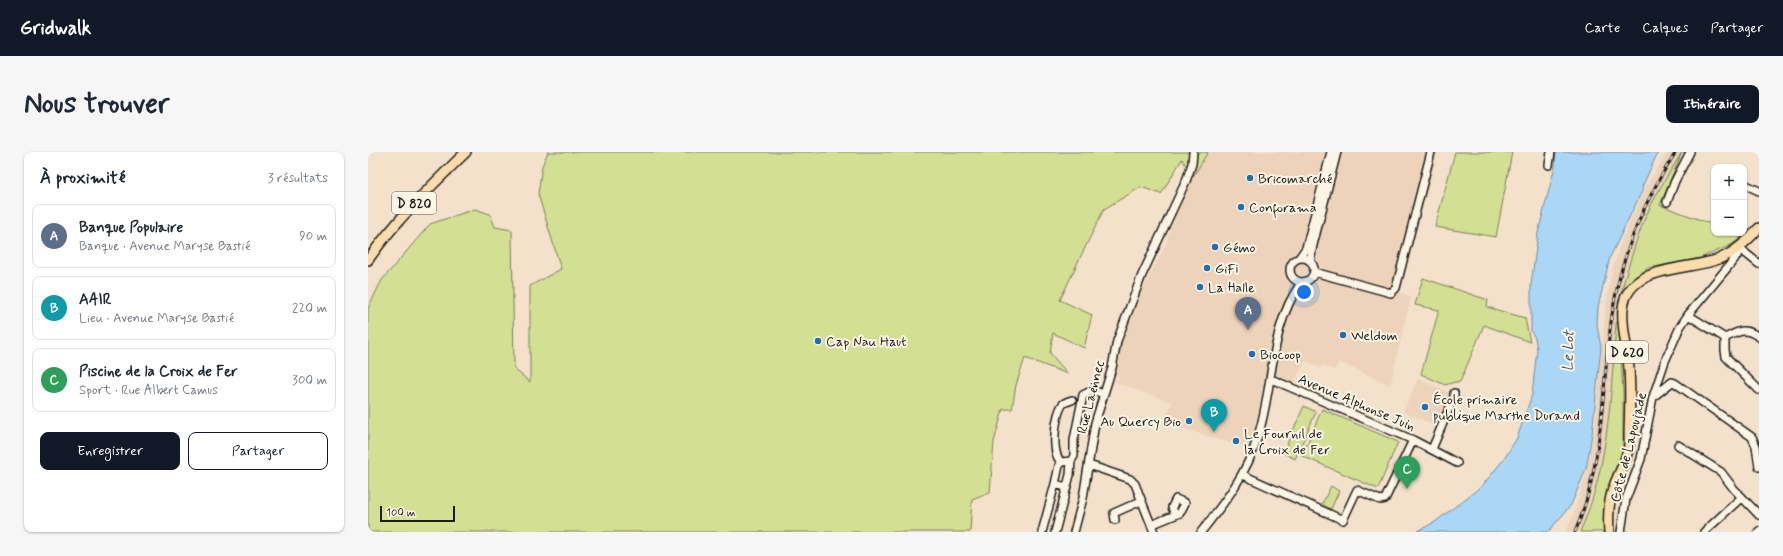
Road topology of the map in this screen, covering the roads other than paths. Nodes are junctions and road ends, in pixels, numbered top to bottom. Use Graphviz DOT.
graph roads {
  1 [pos="466,152"];
  2 [pos="1193,152"];
  3 [pos="1331,152"];
  4 [pos="1337,152"];
  5 [pos="1431,152"];
  6 [pos="1551,152"];
  7 [pos="1690,152"];
  8 [pos="1549,165"];
  9 [pos="1747,185"];
  10 [pos="1759,191"];
  11 [pos="1667,202"];
  12 [pos="1759,228"];
  13 [pos="1739,248"];
  14 [pos="1299,258"];
  15 [pos="368,260"];
  16 [pos="1310,261"];
  17 [pos="1759,264"];
  18 [pos="1314,272"];
  19 [pos="1298,281"];
  20 [pos="1688,314"];
  21 [pos="1759,336"];
  22 [pos="1726,338"];
  23 [pos="1271,380"];
  24 [pos="1759,390"];
  25 [pos="1454,393"];
  26 [pos="1103,394"];
  27 [pos="1653,397"];
  28 [pos="1072,400"];
  29 [pos="1413,440"];
  30 [pos="1678,445"];
  31 [pos="1432,449"];
  32 [pos="1060,461"];
  33 [pos="1071,461"];
  34 [pos="1458,463"];
  35 [pos="1089,465"];
  36 [pos="1759,467"];
  37 [pos="1243,475"];
  38 [pos="1055,484"];
  39 [pos="1066,487"];
  40 [pos="1742,497"];
  41 [pos="1141,501"];
  42 [pos="1175,515"];
  43 [pos="1759,515"];
  44 [pos="1115,520"];
  45 [pos="1153,529"];
  46 [pos="1203,531"];
  47 [pos="1042,532"];
  48 [pos="1055,532"];
  49 [pos="1074,532"];
  50 [pos="1609,532"];
  51 [pos="1621,532"];
  52 [pos="1704,532"];
  1 -- 15 [label="main road, D 820"];
  2 -- 26 [label="street, Rue Laënnec"];
  3 -- 14 [label="street"];
  4 -- 16 [label="street"];
  5 -- 18 [label="street"];
  6 -- 8 [label="street"];
  7 -- 11 [label="street"];
  9 -- 10 [label="street"];
  12 -- 13 [label="main road, D 620"];
  13 -- 17 [label="street"];
  13 -- 20 [label="street, Côte de Lapoujade"];
  13 -- 50 [label="main road, D 620"];
  14 -- 16 [label="street"];
  14 -- 19 [label="street"];
  16 -- 18 [label="street"];
  18 -- 19 [label="street"];
  19 -- 23 [label="street"];
  20 -- 22 [label="street"];
  20 -- 27 [label="street, Côte de Lapoujade"];
  21 -- 22 [label="street"];
  22 -- 24 [label="street"];
  23 -- 29 [label="street, Avenue Alphonse Juin"];
  23 -- 37 [label="street"];
  25 -- 31 [label="street"];
  26 -- 33 [label="street"];
  26 -- 35 [label="street, Rue Laënnec"];
  27 -- 36 [label="street"];
  27 -- 51 [label="street, Côte de Lapoujade"];
  28 -- 32 [label="street"];
  29 -- 31 [label="street, Avenue Alphonse Juin"];
  29 -- 37 [label="street"];
  30 -- 40 [label="street"];
  31 -- 34 [label="street, Avenue Alphonse Juin"];
  32 -- 33 [label="street"];
  32 -- 38 [label="street"];
  33 -- 39 [label="street"];
  35 -- 41 [label="street"];
  35 -- 49 [label="street, Rue Laënnec"];
  37 -- 46 [label="street"];
  38 -- 39 [label="street"];
  38 -- 47 [label="street"];
  39 -- 48 [label="street"];
  40 -- 43 [label="street"];
  40 -- 52 [label="street"];
  41 -- 44 [label="street"];
  41 -- 45 [label="street"];
  42 -- 45 [label="street"];
}
